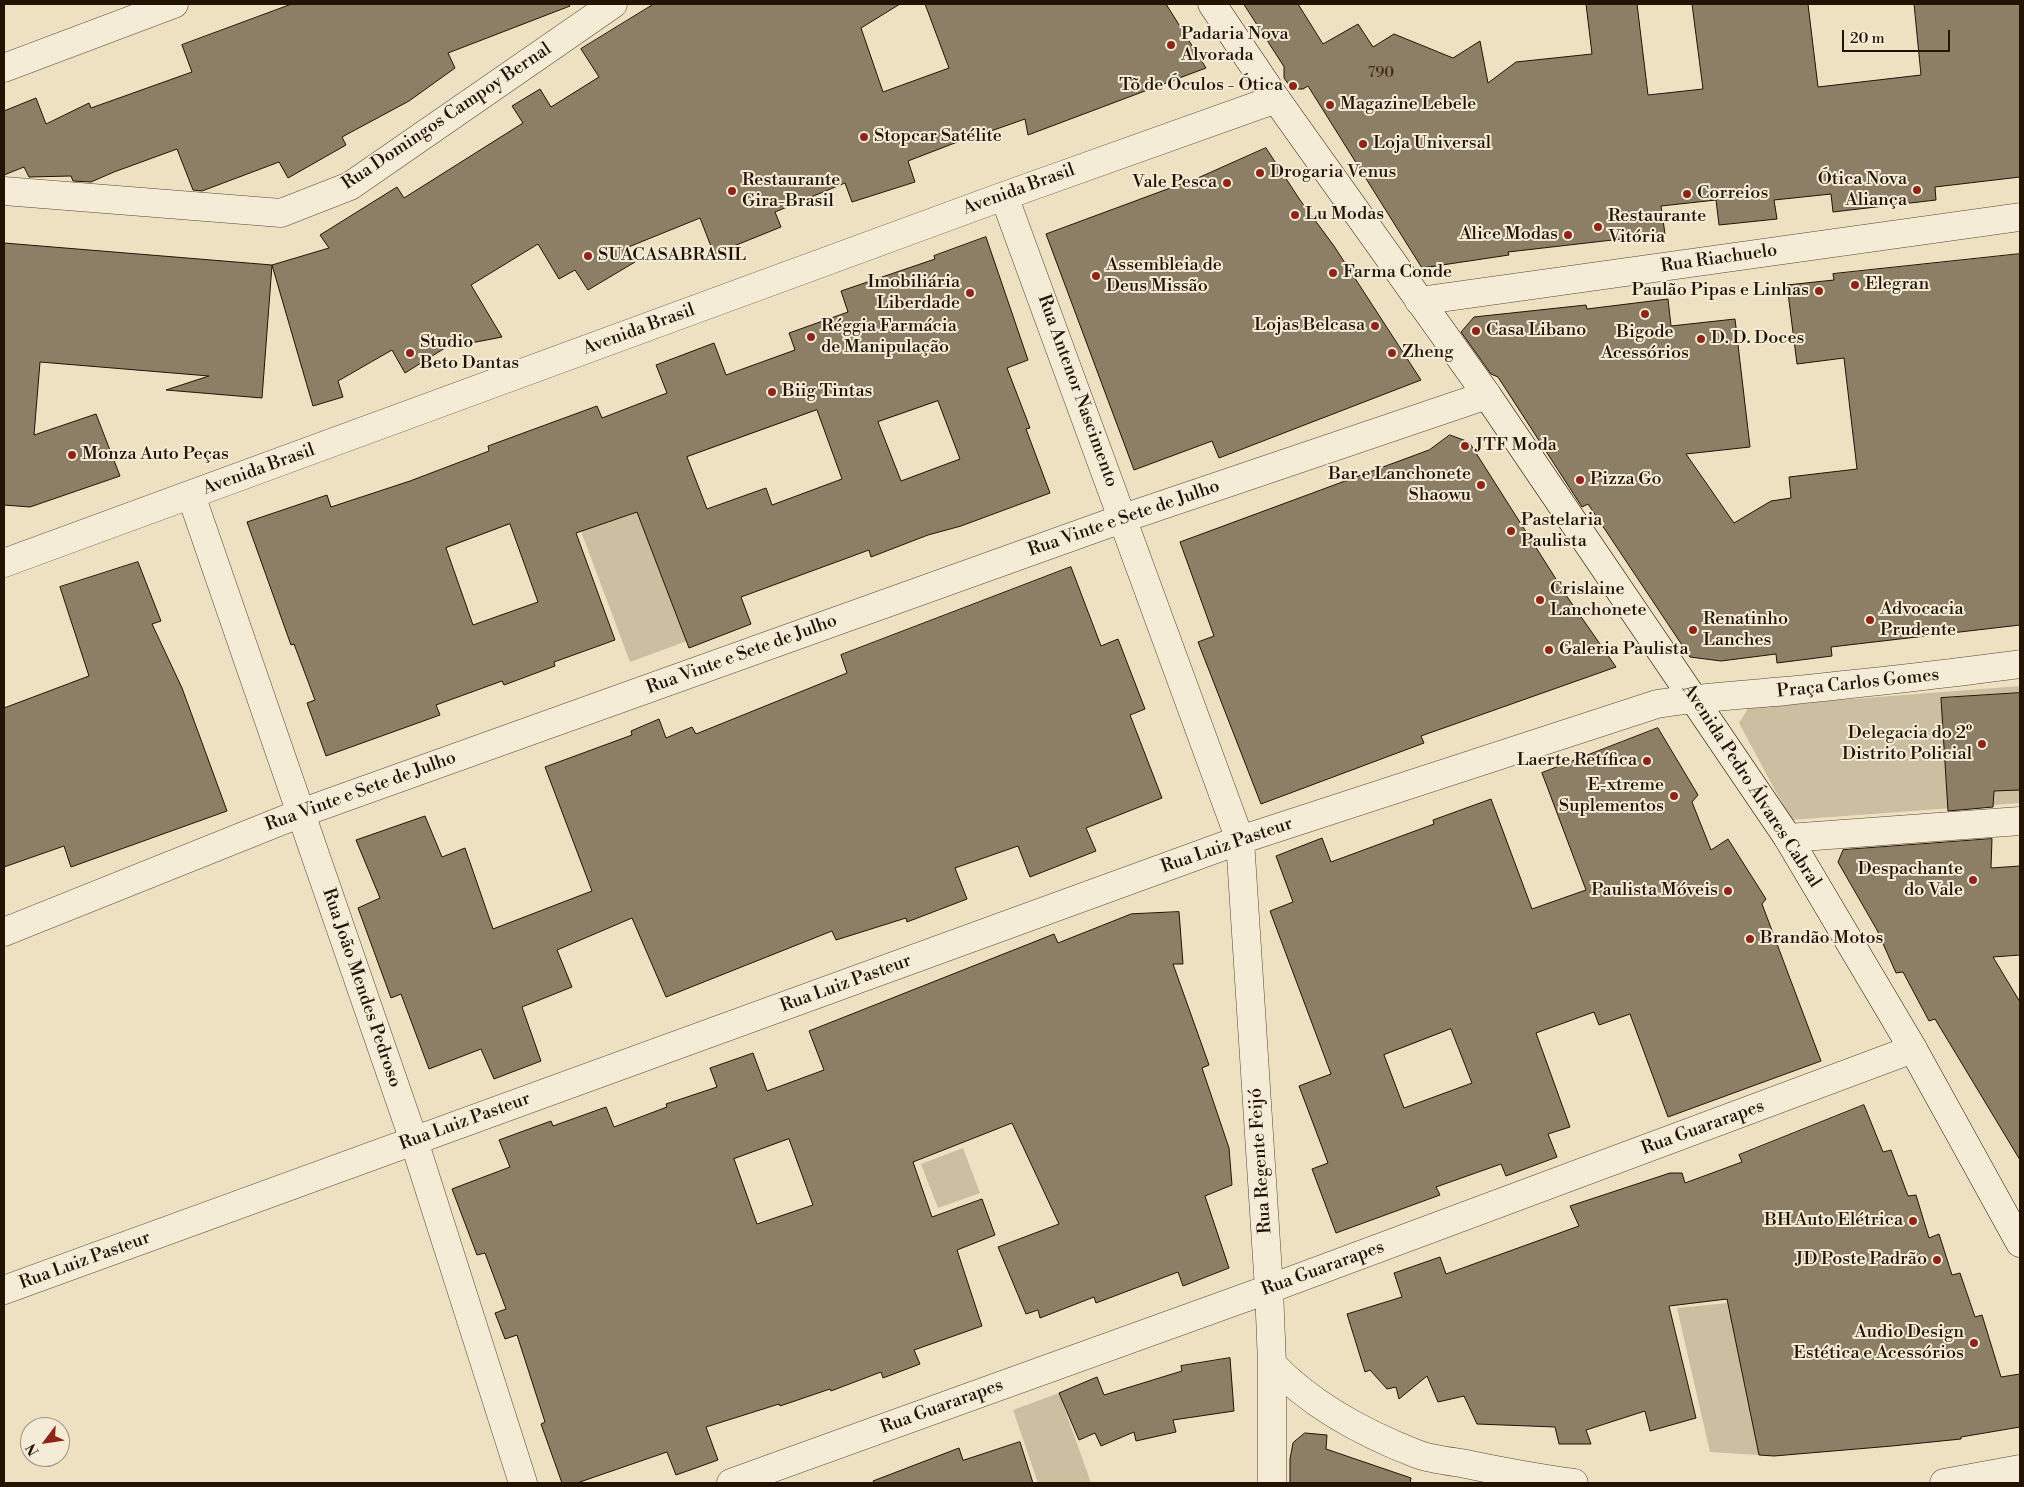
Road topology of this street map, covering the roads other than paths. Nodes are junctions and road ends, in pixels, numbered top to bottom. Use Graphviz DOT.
graph roads {
  1 [pos="174,4"];
  2 [pos="613,4"];
  3 [pos="1212,4"];
  4 [pos="4,68"];
  5 [pos="1276,99"];
  6 [pos="4,191"];
  7 [pos="1004,196"];
  8 [pos="2020,217"];
  9 [pos="1418,301"];
  10 [pos="1486,395"];
  11 [pos="191,495"];
  12 [pos="1124,518"];
  13 [pos="17,551"];
  14 [pos="4,563"];
  15 [pos="2020,664"];
  16 [pos="1694,698"];
  17 [pos="301,813"];
  18 [pos="2020,821"];
  19 [pos="1788,838"];
  20 [pos="1240,840"];
  21 [pos="4,932"];
  22 [pos="1913,1049"];
  23 [pos="414,1141"];
  24 [pos="2020,1243"];
  25 [pos="1269,1289"];
  26 [pos="4,1290"];
  27 [pos="1272,1364"];
  28 [pos="2020,1469"];
  29 [pos="523,1483"];
  30 [pos="731,1483"];
  31 [pos="1272,1483"];
  32 [pos="1574,1483"];
  33 [pos="1944,1483"];
  1 -- 4 [label="street"];
  2 -- 6 [label="street, Rua Domingos Campoy Bernal"];
  3 -- 5 [label="street, Avenida Pedro Álvares Cabral"];
  5 -- 7 [label="street, Avenida Brasil"];
  5 -- 9 [label="street, Avenida Pedro Álvares Cabral"];
  7 -- 11 [label="street, Avenida Brasil"];
  7 -- 12 [label="street, Rua Antenor Nascimento"];
  8 -- 9 [label="street, Rua Riachuelo"];
  9 -- 10 [label="street, Avenida Pedro Álvares Cabral"];
  10 -- 12 [label="street, Rua Vinte e Sete de Julho"];
  10 -- 16 [label="street, Avenida Pedro Álvares Cabral"];
  11 -- 13 [label="street, Avenida Brasil"];
  11 -- 17 [label="street, Rua João Mendes Pedroso"];
  12 -- 17 [label="street, Rua Vinte e Sete de Julho"];
  12 -- 20 [label="street, Rua Antenor Nascimento"];
  13 -- 14 [label="street, Avenida Brasil"];
  15 -- 16 [label="street, Praça Carlos Gomes"];
  16 -- 19 [label="street, Avenida Pedro Álvares Cabral"];
  16 -- 20 [label="street, Rua Luiz Pasteur"];
  17 -- 21 [label="street, Rua Vinte e Sete de Julho"];
  17 -- 23 [label="street, Rua João Mendes Pedroso"];
  18 -- 19 [label="street"];
  19 -- 22 [label="street, Avenida Pedro Álvares Cabral"];
  20 -- 23 [label="street, Rua Luiz Pasteur"];
  20 -- 25 [label="street, Rua Regente Feijó"];
  22 -- 24 [label="street, Avenida Pedro Álvares Cabral"];
  22 -- 25 [label="street, Rua Guararapes"];
  23 -- 26 [label="street, Rua Luiz Pasteur"];
  23 -- 29 [label="street, Rua João Mendes Pedroso"];
  25 -- 27 [label="street, Rua Regente Feijó"];
  25 -- 30 [label="street, Rua Guararapes"];
  27 -- 31 [label="street, Rua Regente Feijó"];
  27 -- 32 [label="street"];
  28 -- 33 [label="street"];
}
